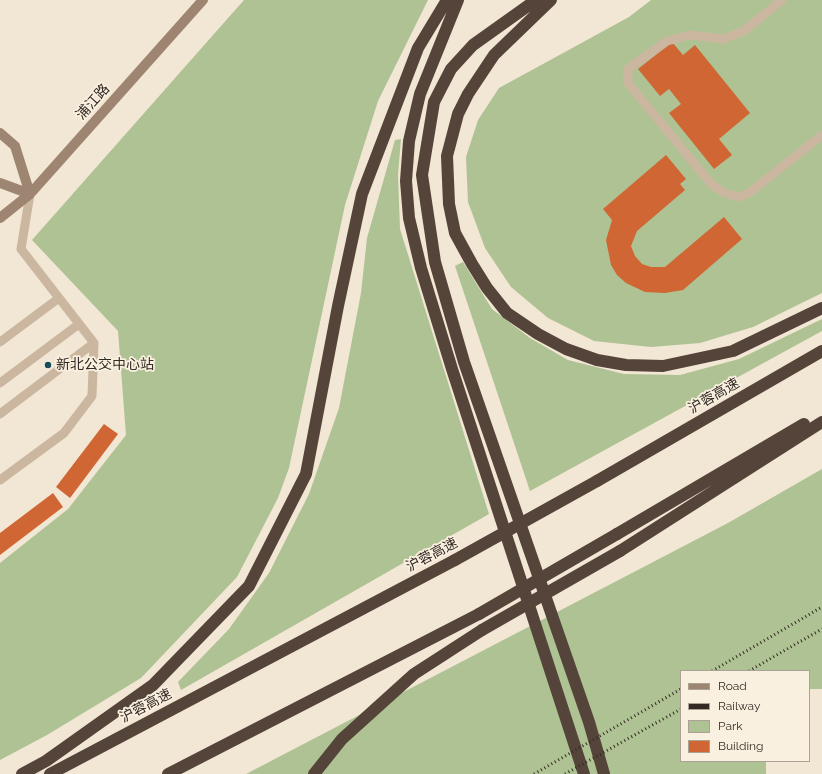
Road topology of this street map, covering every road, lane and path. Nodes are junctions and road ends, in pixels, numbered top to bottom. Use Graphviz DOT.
graph roads {
  1 [pos="203,0"];
  2 [pos="447,0"];
  3 [pos="458,0"];
  4 [pos="536,0"];
  5 [pos="551,0"];
  6 [pos="782,0"];
  7 [pos="0,133"];
  8 [pos="822,135"];
  9 [pos="0,183"];
  10 [pos="30,194"];
  11 [pos="0,218"];
  12 [pos="59,298"];
  13 [pos="822,308"];
  14 [pos="79,324"];
  15 [pos="0,342"];
  16 [pos="94,343"];
  17 [pos="822,351"];
  18 [pos="0,383"];
  19 [pos="0,414"];
  20 [pos="822,414"];
  21 [pos="822,422"];
  22 [pos="0,480"];
  23 [pos="22,774"];
  24 [pos="50,774"];
  25 [pos="168,774"];
  26 [pos="314,774"];
  27 [pos="584,774"];
  28 [pos="604,774"];
  1 -- 10 [label="street, 浦江路"];
  2 -- 23 [label="highway"];
  3 -- 27 [label="highway"];
  4 -- 28 [label="highway"];
  5 -- 13 [label="highway"];
  6 -- 8 [label="lane"];
  7 -- 10 [label="street"];
  9 -- 10 [label="street"];
  10 -- 11 [label="street, 浦江路"];
  10 -- 12 [label="lane"];
  12 -- 14 [label="lane"];
  12 -- 15 [label="lane"];
  14 -- 16 [label="lane"];
  14 -- 18 [label="lane"];
  16 -- 19 [label="lane"];
  16 -- 22 [label="lane"];
  17 -- 24 [label="highway, 沪蓉高速, bridge"];
  20 -- 25 [label="highway, bridge"];
  21 -- 26 [label="highway, bridge"];
}
